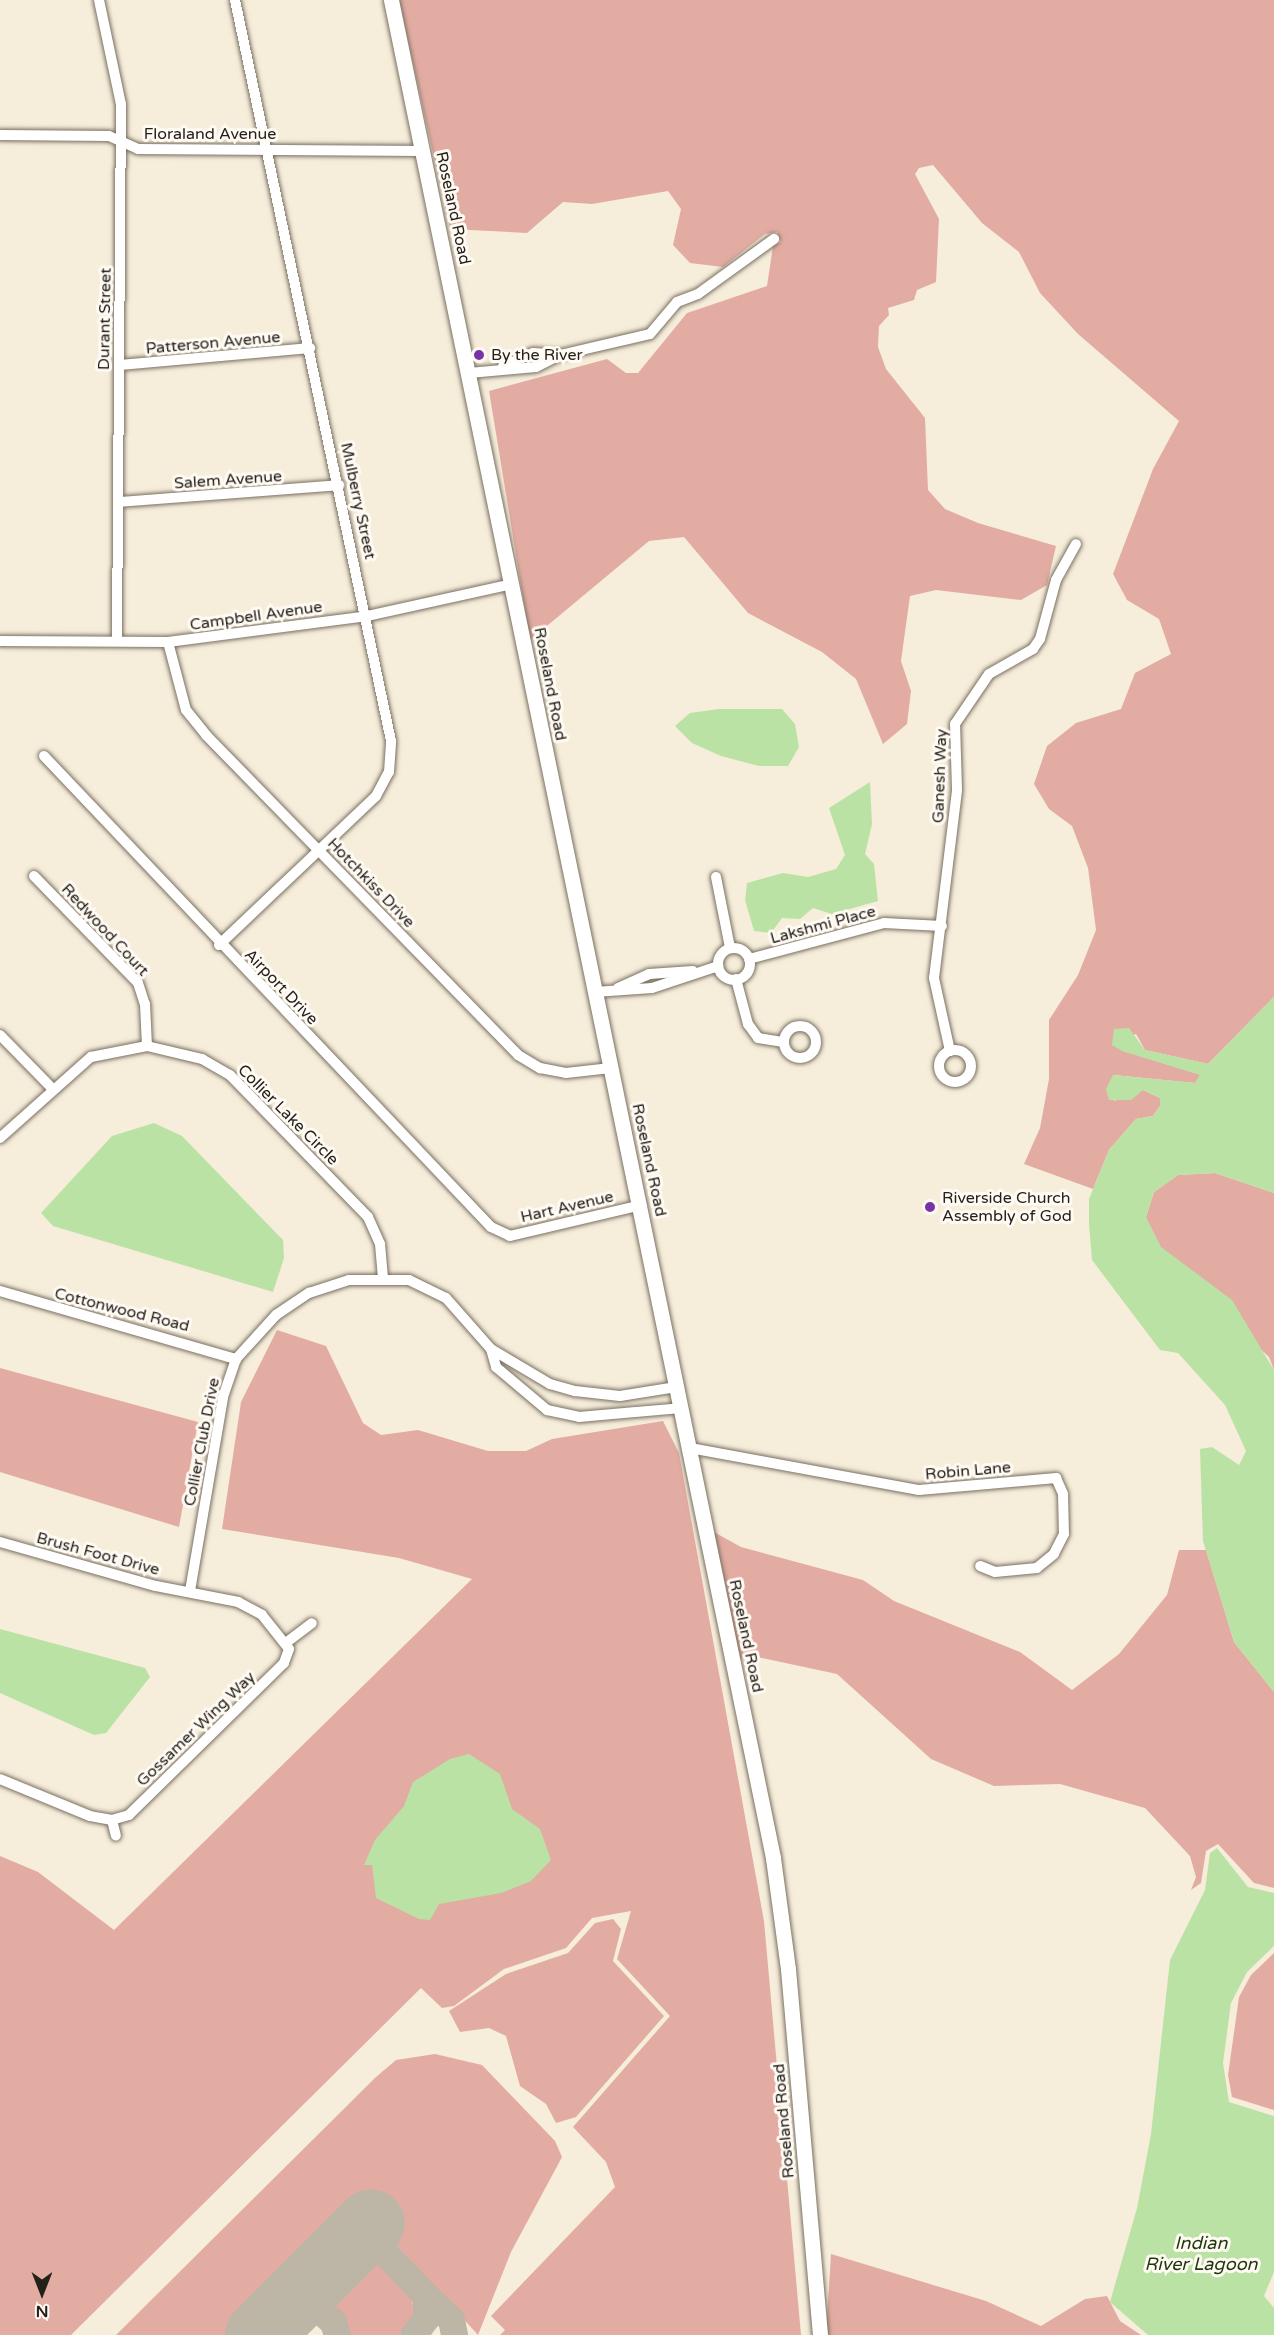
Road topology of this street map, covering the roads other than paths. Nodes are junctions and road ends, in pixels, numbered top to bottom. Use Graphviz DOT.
graph roads {
  1 [pos="99,0"];
  2 [pos="235,0"];
  3 [pos="391,0"];
  4 [pos="0,135"];
  5 [pos="122,142"];
  6 [pos="269,150"];
  7 [pos="423,151"];
  8 [pos="774,239"];
  9 [pos="310,348"];
  10 [pos="120,365"];
  11 [pos="469,373"];
  12 [pos="339,485"];
  13 [pos="119,502"];
  14 [pos="1076,544"];
  15 [pos="512,584"];
  16 [pos="367,616"];
  17 [pos="117,640"];
  18 [pos="0,641"];
  19 [pos="168,642"];
  20 [pos="44,756"];
  21 [pos="319,852"];
  22 [pos="34,876"];
  23 [pos="716,878"];
  24 [pos="942,926"];
  25 [pos="219,945"];
  26 [pos="730,948"];
  27 [pos="749,959"];
  28 [pos="718,966"];
  29 [pos="661,972"];
  30 [pos="697,972"];
  31 [pos="736,979"];
  32 [pos="639,983"];
  33 [pos="664,985"];
  34 [pos="595,992"];
  35 [pos="0,1035"];
  36 [pos="784,1042"];
  37 [pos="147,1046"];
  38 [pos="950,1051"];
  39 [pos="611,1068"];
  40 [pos="51,1087"];
  41 [pos="0,1138"];
  42 [pos="640,1205"];
  43 [pos="501,1234"];
  44 [pos="383,1279"];
  45 [pos="0,1291"];
  46 [pos="491,1349"];
  47 [pos="236,1359"];
  48 [pos="676,1387"];
  49 [pos="620,1396"];
  50 [pos="681,1408"];
  51 [pos="622,1415"];
  52 [pos="690,1449"];
  53 [pos="0,1542"];
  54 [pos="980,1566"];
  55 [pos="190,1591"];
  56 [pos="312,1623"];
  57 [pos="287,1642"];
  58 [pos="0,1779"];
  59 [pos="112,1820"];
  60 [pos="116,1836"];
  61 [pos="820,2335"];
  1 -- 5 [label="street, Durant Street"];
  2 -- 6 [label="street, Mulberry Street"];
  3 -- 7 [label="main road, Roseland Road"];
  4 -- 5 [label="street, Floraland Avenue"];
  5 -- 6 [label="street, Floraland Avenue"];
  5 -- 10 [label="street, Durant Street"];
  6 -- 7 [label="street, Floraland Avenue"];
  6 -- 9 [label="street, Mulberry Street"];
  7 -- 11 [label="main road, Roseland Road"];
  8 -- 11 [label="street"];
  9 -- 10 [label="street, Patterson Avenue"];
  9 -- 12 [label="street, Mulberry Street"];
  10 -- 13 [label="street, Durant Street"];
  11 -- 15 [label="main road, Roseland Road"];
  12 -- 13 [label="street, Salem Avenue"];
  12 -- 16 [label="street, Mulberry Street"];
  13 -- 17 [label="street, Durant Street"];
  14 -- 24 [label="street, Ganesh Way"];
  15 -- 16 [label="street, Campbell Avenue"];
  15 -- 34 [label="main road, Roseland Road"];
  16 -- 19 [label="street, Campbell Avenue"];
  16 -- 21 [label="street, Mulberry Street"];
  17 -- 18 [label="street, Campbell Avenue"];
  17 -- 19 [label="street, Campbell Avenue"];
  19 -- 21 [label="street, Hotchkiss Drive"];
  20 -- 25 [label="street, Airport Drive"];
  21 -- 25 [label="street, Mulberry Street"];
  21 -- 39 [label="street, Hotchkiss Drive"];
  22 -- 37 [label="street, Redwood Court"];
  23 -- 26 [label="street"];
  24 -- 27 [label="street, Lakshmi Place"];
  24 -- 38 [label="street, Ganesh Way"];
  25 -- 43 [label="street, Airport Drive"];
  26 -- 27 [label="street"];
  26 -- 28 [label="street"];
  27 -- 31 [label="street"];
  28 -- 30 [label="street"];
  28 -- 31 [label="street"];
  29 -- 30 [label="street"];
  29 -- 32 [label="street"];
  29 -- 33 [label="street"];
  30 -- 33 [label="street"];
  31 -- 36 [label="street"];
  32 -- 33 [label="street"];
  32 -- 34 [label="street"];
  34 -- 39 [label="main road, Roseland Road"];
  35 -- 40 [label="street"];
  37 -- 40 [label="street, Collier Lake Circle"];
  37 -- 44 [label="street, Collier Lake Circle"];
  39 -- 42 [label="main road, Roseland Road"];
  40 -- 41 [label="street, Collier Lake Circle"];
  42 -- 43 [label="street, Hart Avenue"];
  42 -- 48 [label="main road, Roseland Road"];
  44 -- 46 [label="street, Collier Club Drive"];
  44 -- 47 [label="street, Collier Club Drive"];
  45 -- 47 [label="street, Cottonwood Road"];
  46 -- 49 [label="street, Collier Club Drive"];
  46 -- 51 [label="street, Collier Club Drive"];
  47 -- 55 [label="street, Collier Club Drive"];
  48 -- 49 [label="street, Collier Club Drive"];
  48 -- 50 [label="main road, Roseland Road"];
  49 -- 51 [label="street"];
  50 -- 51 [label="street, Collier Club Drive"];
  50 -- 52 [label="main road, Roseland Road"];
  52 -- 54 [label="street, Robin Lane"];
  52 -- 61 [label="main road, Roseland Road"];
  53 -- 55 [label="street, Brush Foot Drive"];
  55 -- 57 [label="street"];
  56 -- 57 [label="street"];
  57 -- 59 [label="street, Gossamer Wing Way"];
  58 -- 59 [label="street"];
  59 -- 60 [label="street"];
}
